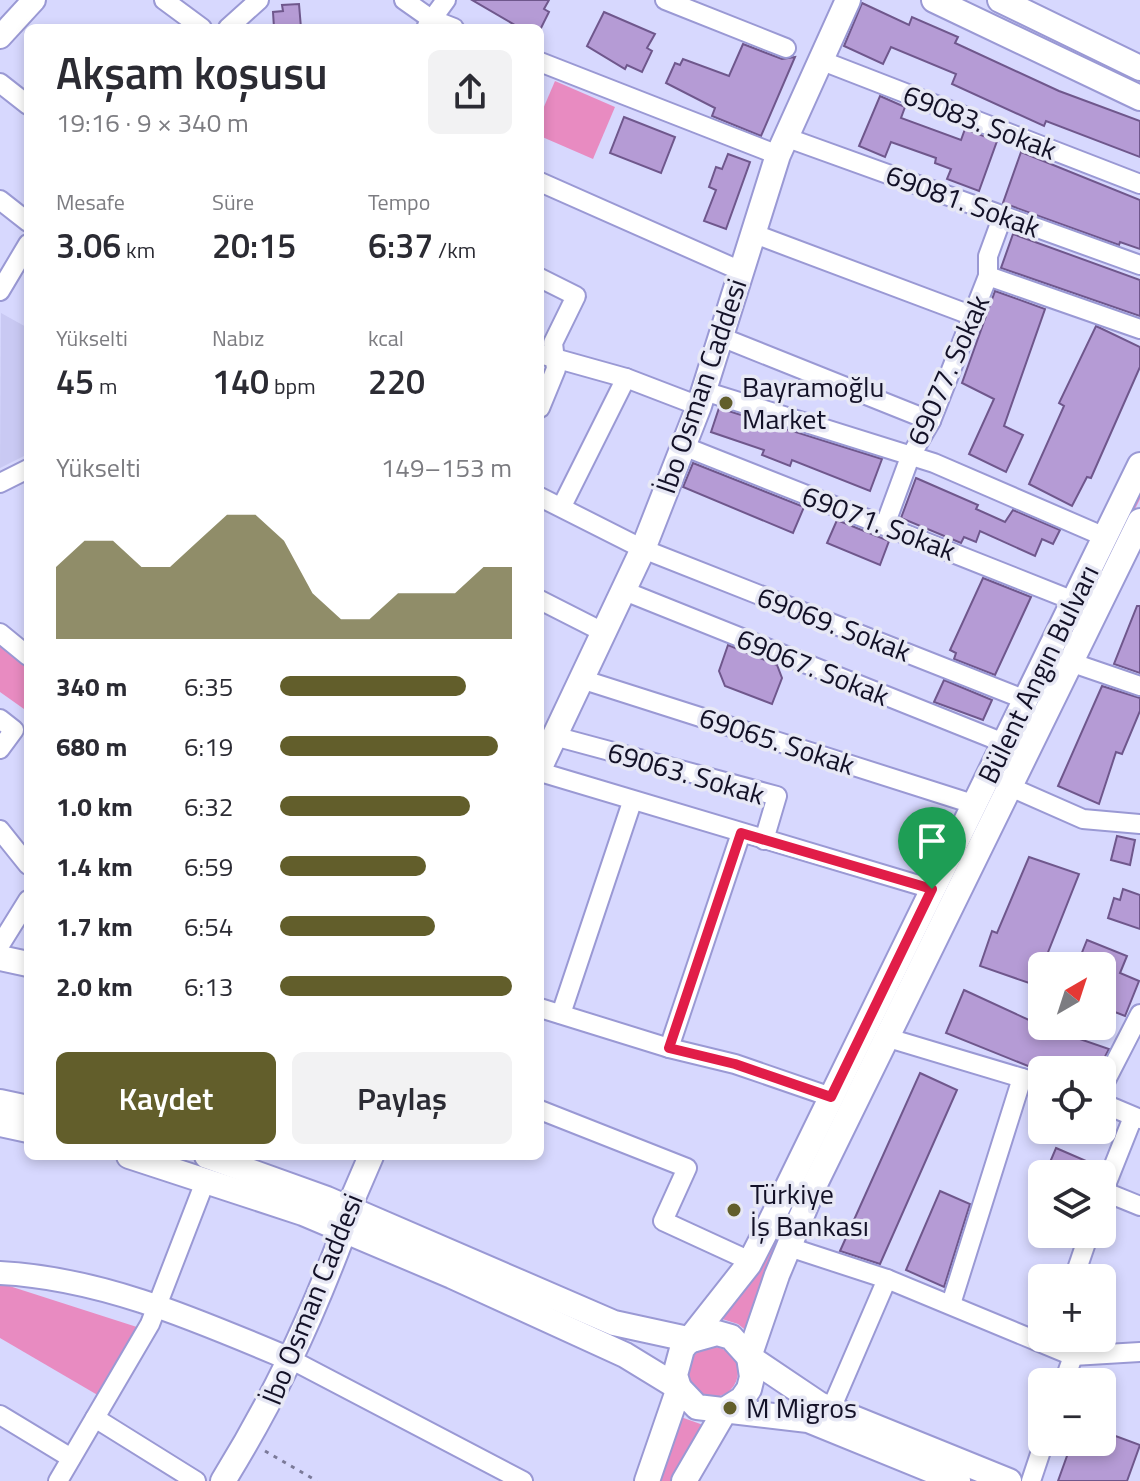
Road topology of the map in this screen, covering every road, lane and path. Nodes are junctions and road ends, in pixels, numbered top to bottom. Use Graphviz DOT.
graph roads {
  1 [pos="34,0"];
  2 [pos="164,0"];
  3 [pos="259,0"];
  4 [pos="404,0"];
  5 [pos="446,0"];
  6 [pos="665,0"];
  7 [pos="848,0"];
  8 [pos="934,0"];
  9 [pos="1000,0"];
  10 [pos="197,24"];
  11 [pos="232,24"];
  12 [pos="428,24"];
  13 [pos="0,37"];
  14 [pos="786,48"];
  15 [pos="820,60"];
  16 [pos="544,63"];
  17 [pos="1140,68"];
  18 [pos="0,83"];
  19 [pos="1140,98"];
  20 [pos="24,102"];
  21 [pos="781,146"];
  22 [pos="544,184"];
  23 [pos="1140,184"];
  24 [pos="0,200"];
  25 [pos="1003,215"];
  26 [pos="24,219"];
  27 [pos="752,233"];
  28 [pos="24,251"];
  29 [pos="1140,265"];
  30 [pos="741,271"];
  31 [pos="988,276"];
  32 [pos="544,280"];
  33 [pos="0,291"];
  34 [pos="973,316"];
  35 [pos="1140,329"];
  36 [pos="721,337"];
  37 [pos="548,356"];
  38 [pos="626,378"];
  39 [pos="544,398"];
  40 [pos="702,399"];
  41 [pos="931,421"];
  42 [pos="683,446"];
  43 [pos="910,457"];
  44 [pos="1140,465"];
  45 [pos="24,471"];
  46 [pos="0,483"];
  47 [pos="544,499"];
  48 [pos="562,506"];
  49 [pos="1140,521"];
  50 [pos="885,525"];
  51 [pos="1105,537"];
  52 [pos="643,549"];
  53 [pos="1133,551"];
  54 [pos="622,590"];
  55 [pos="1074,601"];
  56 [pos="544,602"];
  57 [pos="603,632"];
  58 [pos="0,633"];
  59 [pos="24,651"];
  60 [pos="1070,662"];
  61 [pos="581,679"];
  62 [pos="1140,686"];
  63 [pos="1026,700"];
  64 [pos="14,730"];
  65 [pos="554,736"];
  66 [pos="1004,743"];
  67 [pos="0,749"];
  68 [pos="544,758"];
  69 [pos="544,765"];
  70 [pos="1008,786"];
  71 [pos="632,802"];
  72 [pos="973,804"];
  73 [pos="1140,824"];
  74 [pos="741,833"];
  75 [pos="764,840"];
  76 [pos="3,841"];
  77 [pos="24,861"];
  78 [pos="932,889"];
  79 [pos="24,906"];
  80 [pos="0,945"];
  81 [pos="0,958"];
  82 [pos="24,963"];
  83 [pos="544,1009"];
  84 [pos="561,1014"];
  85 [pos="1140,1014"];
  86 [pos="885,1037"];
  87 [pos="669,1048"];
  88 [pos="1116,1061"];
  89 [pos="1022,1078"];
  90 [pos="1028,1080"];
  91 [pos="831,1097"];
  92 [pos="0,1102"];
  93 [pos="24,1107"];
  94 [pos="1116,1109"];
  95 [pos="544,1112"];
  96 [pos="1137,1118"];
  97 [pos="0,1124"];
  98 [pos="24,1129"];
  99 [pos="155,1160"];
  100 [pos="369,1160"];
  101 [pos="1116,1164"];
  102 [pos="207,1168"];
  103 [pos="1116,1198"];
  104 [pos="1140,1206"];
  105 [pos="344,1218"];
  106 [pos="789,1247"];
  107 [pos="750,1261"];
  108 [pos="0,1273"];
  109 [pos="887,1279"];
  110 [pos="158,1304"];
  111 [pos="951,1304"];
  112 [pos="1028,1334"];
  113 [pos="692,1340"];
  114 [pos="1139,1349"];
  115 [pos="1067,1352"];
  116 [pos="1073,1356"];
  117 [pos="749,1357"];
  118 [pos="292,1360"];
  119 [pos="1069,1368"];
  120 [pos="679,1388"];
  121 [pos="726,1409"];
  122 [pos="831,1409"];
  123 [pos="0,1415"];
  124 [pos="95,1418"];
  125 [pos="248,1441"];
  126 [pos="1039,1456"];
  127 [pos="71,1458"];
  128 [pos="58,1481"];
  129 [pos="196,1481"];
  130 [pos="223,1481"];
  131 [pos="317,1481"];
  132 [pos="523,1481"];
  133 [pos="647,1481"];
  134 [pos="684,1481"];
  135 [pos="958,1481"];
  136 [pos="1009,1481"];
  137 [pos="1031,1481"];
  1 -- 13 [label="street"];
  2 -- 10 [label="street"];
  3 -- 11 [label="street"];
  4 -- 12 [label="street"];
  5 -- 12 [label="street"];
  6 -- 14 [label="street"];
  7 -- 15 [label="main road, İbo Osman Caddesi"];
  8 -- 19 [label="main road"];
  9 -- 17 [label="main road"];
  15 -- 21 [label="main road, İbo Osman Caddesi"];
  15 -- 23 [label="street, 69083. Sokak"];
  16 -- 21 [label="street, 69081. Sokak"];
  18 -- 20 [label="street"];
  21 -- 25 [label="street, 69081. Sokak"];
  21 -- 27 [label="main road, İbo Osman Caddesi"];
  22 -- 30 [label="street"];
  24 -- 26 [label="street"];
  25 -- 29 [label="street, 69081. Sokak"];
  25 -- 31 [label="street"];
  27 -- 30 [label="main road, İbo Osman Caddesi"];
  27 -- 34 [label="street"];
  28 -- 33 [label="street"];
  30 -- 36 [label="main road, İbo Osman Caddesi"];
  31 -- 34 [label="street, 69077. Sokak"];
  31 -- 35 [label="street, 69077. Sokak"];
  32 -- 37 [label="street"];
  34 -- 41 [label="street, 69077. Sokak"];
  36 -- 40 [label="main road, İbo Osman Caddesi"];
  36 -- 41 [label="street"];
  37 -- 38 [label="street"];
  37 -- 39 [label="street"];
  38 -- 40 [label="street"];
  38 -- 48 [label="street"];
  40 -- 42 [label="main road, İbo Osman Caddesi"];
  40 -- 43 [label="street"];
  41 -- 43 [label="street, 69077. Sokak"];
  42 -- 50 [label="street, 69071. Sokak"];
  42 -- 52 [label="main road, İbo Osman Caddesi"];
  43 -- 50 [label="street, 69077. Sokak"];
  43 -- 51 [label="street"];
  44 -- 51 [label="main road, Bülent Angın Bulvarı"];
  45 -- 46 [label="street"];
  47 -- 48 [label="street, 69069. Sokak"];
  48 -- 52 [label="street, 69069. Sokak"];
  49 -- 53 [label="main road, Bülent Angın Bulvarı"];
  50 -- 55 [label="street, 69071. Sokak"];
  51 -- 55 [label="main road, Bülent Angın Bulvarı"];
  52 -- 54 [label="main road, İbo Osman Caddesi"];
  52 -- 63 [label="street, 69069. Sokak"];
  53 -- 60 [label="main road, Bülent Angın Bulvarı"];
  54 -- 57 [label="main road, İbo Osman Caddesi"];
  54 -- 66 [label="street, 69067. Sokak"];
  55 -- 63 [label="main road, Bülent Angın Bulvarı"];
  56 -- 57 [label="street"];
  57 -- 61 [label="main road, İbo Osman Caddesi"];
  58 -- 59 [label="street"];
  60 -- 62 [label="street"];
  60 -- 70 [label="main road, Bülent Angın Bulvarı"];
  61 -- 65 [label="main road, İbo Osman Caddesi"];
  61 -- 72 [label="street, 69065. Sokak"];
  63 -- 66 [label="main road, Bülent Angın Bulvarı"];
  64 -- 67 [label="street"];
  65 -- 68 [label="main road, İbo Osman Caddesi"];
  65 -- 75 [label="street, 69063. Sokak"];
  66 -- 72 [label="main road, Bülent Angın Bulvarı"];
  69 -- 71 [label="street"];
  70 -- 73 [label="street"];
  70 -- 86 [label="main road, Bülent Angın Bulvarı"];
  71 -- 74 [label="street"];
  71 -- 84 [label="street"];
  72 -- 78 [label="main road, Bülent Angın Bulvarı"];
  74 -- 75 [label="street"];
  74 -- 87 [label="street"];
  75 -- 78 [label="street"];
  76 -- 77 [label="street"];
  78 -- 91 [label="main road, Bülent Angın Bulvarı"];
  79 -- 80 [label="street"];
  81 -- 82 [label="main road"];
  83 -- 84 [label="street"];
  84 -- 87 [label="street"];
  85 -- 88 [label="street"];
  86 -- 89 [label="street"];
  86 -- 106 [label="main road, Bülent Angın Bulvarı"];
  87 -- 91 [label="street"];
  89 -- 90 [label="street"];
  89 -- 111 [label="street"];
  91 -- 107 [label="main road, Bülent Angın Bulvarı"];
  92 -- 93 [label="main road"];
  94 -- 96 [label="street"];
  95 -- 107 [label="street"];
  96 -- 101 [label="street"];
  97 -- 98 [label="main road"];
  99 -- 102 [label="main road"];
  100 -- 105 [label="main road, İbo Osman Caddesi"];
  102 -- 105 [label="main road"];
  102 -- 110 [label="street"];
  103 -- 104 [label="street"];
  105 -- 113 [label="main road"];
  105 -- 118 [label="main road, İbo Osman Caddesi"];
  105 -- 120 [label="main road"];
  106 -- 109 [label="street"];
  106 -- 117 [label="main road, Bülent Angın Bulvarı"];
  107 -- 113 [label="main road, Bülent Angın Bulvarı"];
  108 -- 110 [label="street"];
  109 -- 111 [label="street"];
  109 -- 122 [label="street"];
  110 -- 118 [label="street"];
  110 -- 124 [label="street"];
  111 -- 112 [label="street"];
  113 -- 117 [label="main road"];
  113 -- 120 [label="main road, Bülent Angın Bulvarı"];
  114 -- 116 [label="street"];
  115 -- 116 [label="street"];
  116 -- 119 [label="street"];
  117 -- 121 [label="main road, Bülent Angın Bulvarı"];
  117 -- 122 [label="main road"];
  118 -- 125 [label="main road, İbo Osman Caddesi"];
  118 -- 132 [label="street"];
  120 -- 121 [label="main road"];
  120 -- 133 [label="main road, Bülent Angın Bulvarı"];
  121 -- 134 [label="main road, Bülent Angın Bulvarı"];
  121 -- 135 [label="main road"];
  122 -- 136 [label="main road"];
  123 -- 127 [label="street"];
  124 -- 127 [label="street"];
  124 -- 129 [label="street"];
  125 -- 130 [label="main road, İbo Osman Caddesi"];
  125 -- 131 [label="path"];
  126 -- 137 [label="street"];
  127 -- 128 [label="street"];
}
